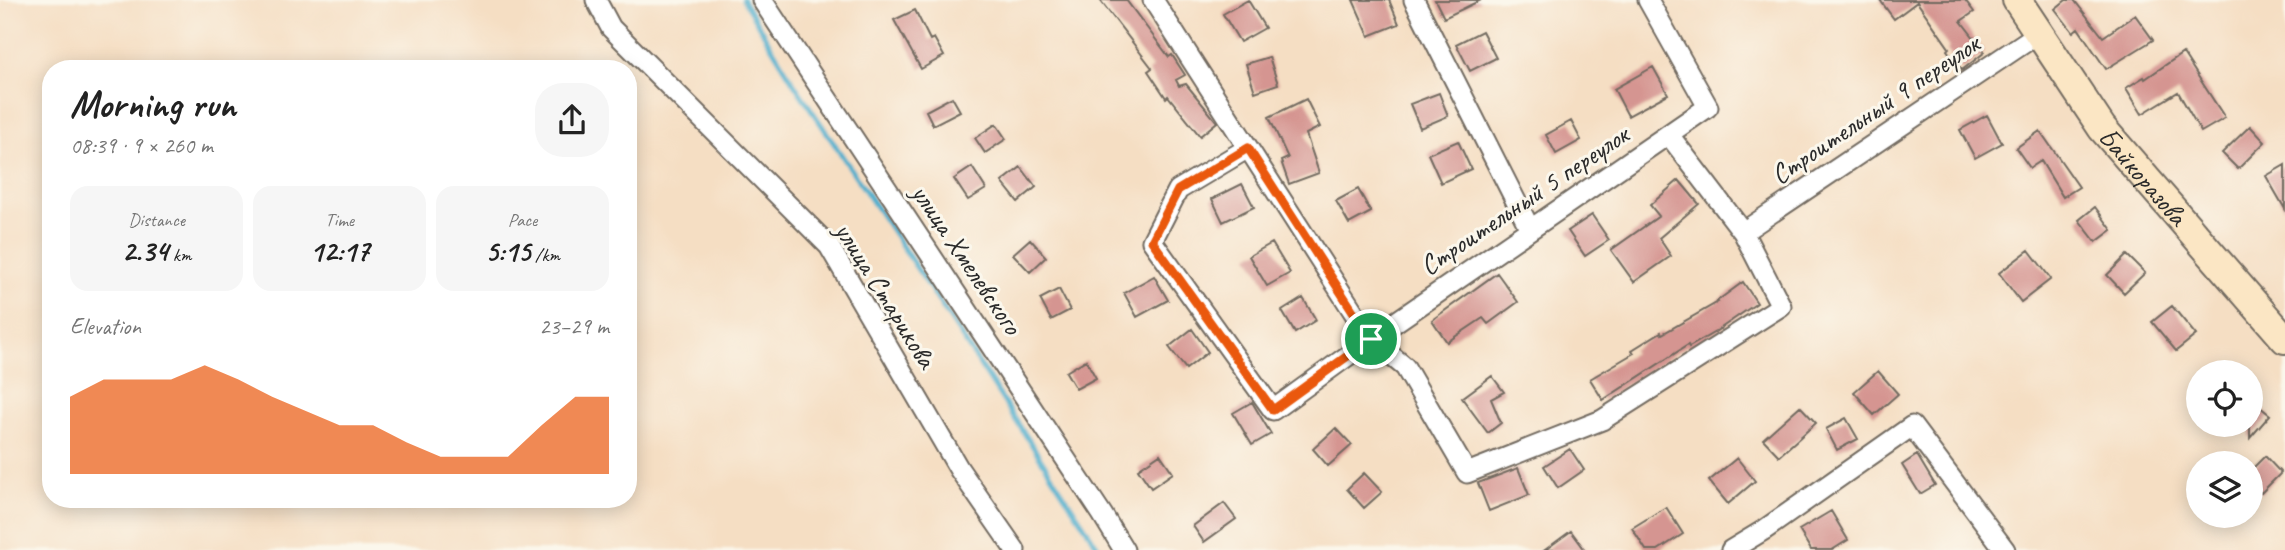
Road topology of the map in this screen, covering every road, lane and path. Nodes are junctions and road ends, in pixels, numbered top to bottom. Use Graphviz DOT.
graph roads {
  1 [pos="596,0"];
  2 [pos="762,0"];
  3 [pos="1414,0"];
  4 [pos="1648,0"];
  5 [pos="2017,0"];
  6 [pos="1156,1"];
  7 [pos="2039,33"];
  8 [pos="1668,135"];
  9 [pos="1248,148"];
  10 [pos="1530,229"];
  11 [pos="1743,232"];
  12 [pos="1371,339"];
  13 [pos="2285,339"];
  14 [pos="1015,550"];
  15 [pos="1124,550"];
  16 [pos="1731,550"];
  17 [pos="2005,550"];
  1 -- 14 [label="street, улица Старикова"];
  2 -- 15 [label="street, улица Хмелевского"];
  3 -- 10 [label="street"];
  4 -- 8 [label="street, Строительный 5 переулок"];
  5 -- 7 [label="street, Байкоразова"];
  6 -- 9 [label="street"];
  7 -- 11 [label="street, Строительный 9 переулок"];
  7 -- 13 [label="street, Байкоразова"];
  8 -- 10 [label="street, Строительный 5 переулок"];
  8 -- 11 [label="street"];
  9 -- 12 [label="street"];
  9 -- 12 [label="street"];
  10 -- 12 [label="street, Строительный 5 переулок"];
  11 -- 12 [label="street"];
  16 -- 17 [label="street"];
}
